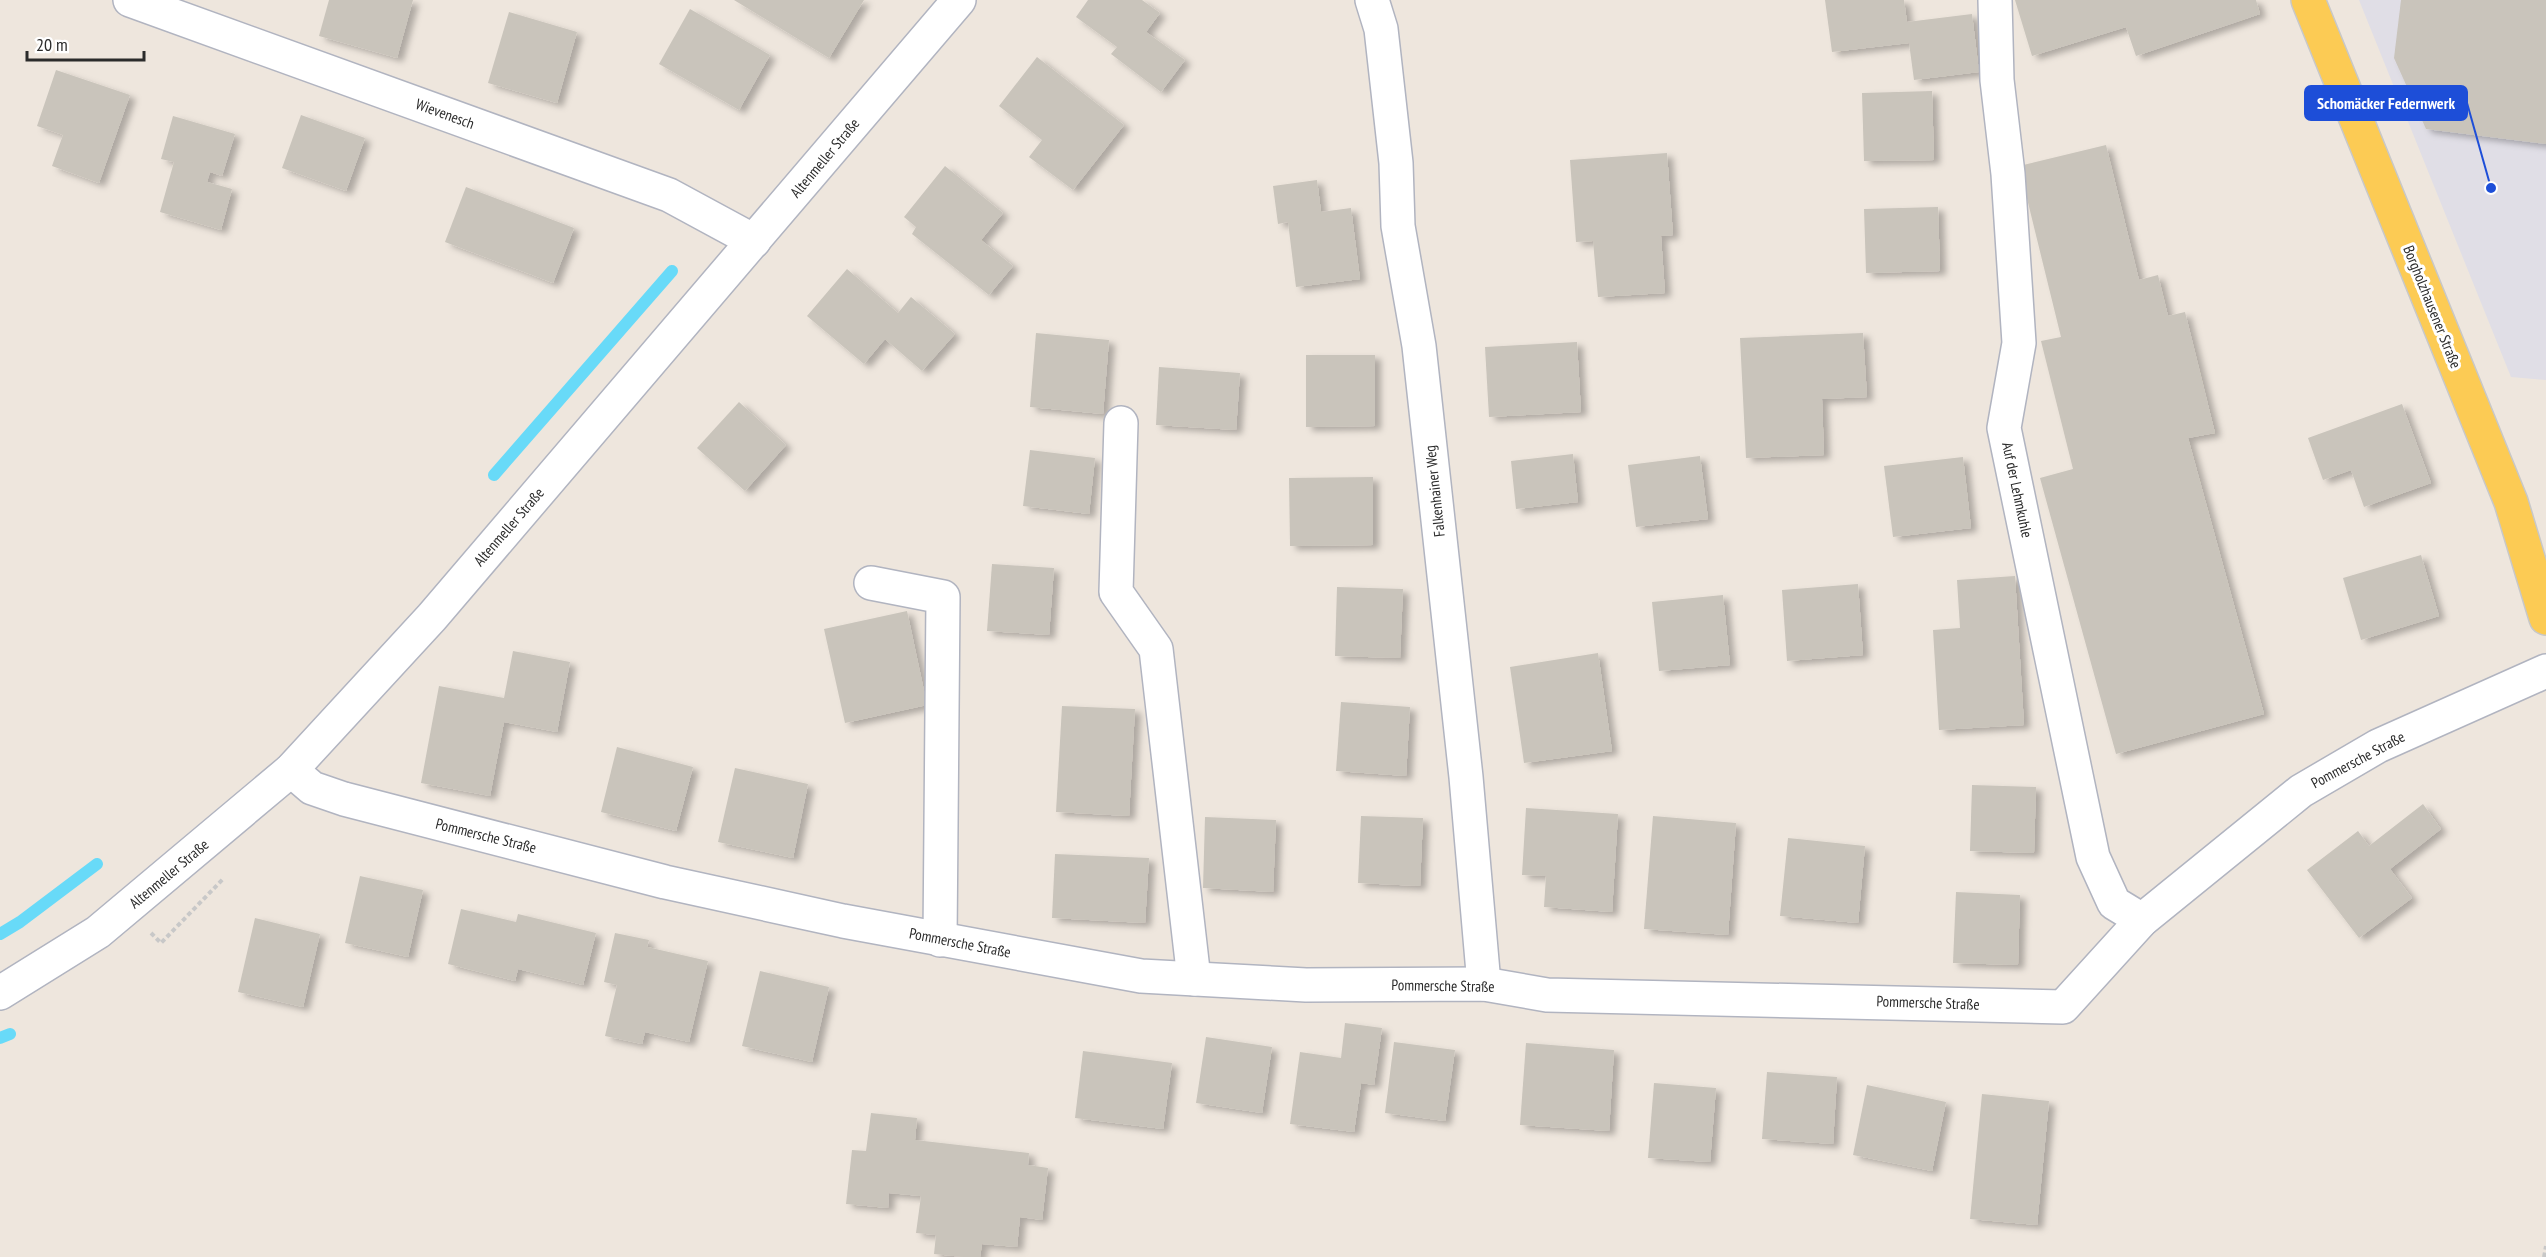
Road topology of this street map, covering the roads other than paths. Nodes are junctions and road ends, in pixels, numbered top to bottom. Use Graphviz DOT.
graph roads {
  1 [pos="130,0"];
  2 [pos="959,0"];
  3 [pos="1372,0"];
  4 [pos="1995,0"];
  5 [pos="2308,0"];
  6 [pos="754,241"];
  7 [pos="1121,423"];
  8 [pos="871,583"];
  9 [pos="2546,618"];
  10 [pos="2546,671"];
  11 [pos="291,770"];
  12 [pos="2142,920"];
  13 [pos="940,940"];
  14 [pos="1194,979"];
  15 [pos="1484,984"];
  16 [pos="0,993"];
  1 -- 6 [label="street, Wievenesch"];
  2 -- 6 [label="street, Altenmeller Straße"];
  3 -- 15 [label="street, Falkenhainer Weg"];
  4 -- 12 [label="street, Auf der Lehmkuhle"];
  5 -- 9 [label="main road, Borgholzhausener Straße"];
  6 -- 11 [label="street, Altenmeller Straße"];
  7 -- 14 [label="street"];
  8 -- 13 [label="street"];
  10 -- 12 [label="street, Pommersche Straße"];
  11 -- 13 [label="street, Pommersche Straße"];
  11 -- 16 [label="street, Altenmeller Straße"];
  12 -- 15 [label="street, Pommersche Straße"];
  13 -- 14 [label="street, Pommersche Straße"];
  14 -- 15 [label="street, Pommersche Straße"];
}
